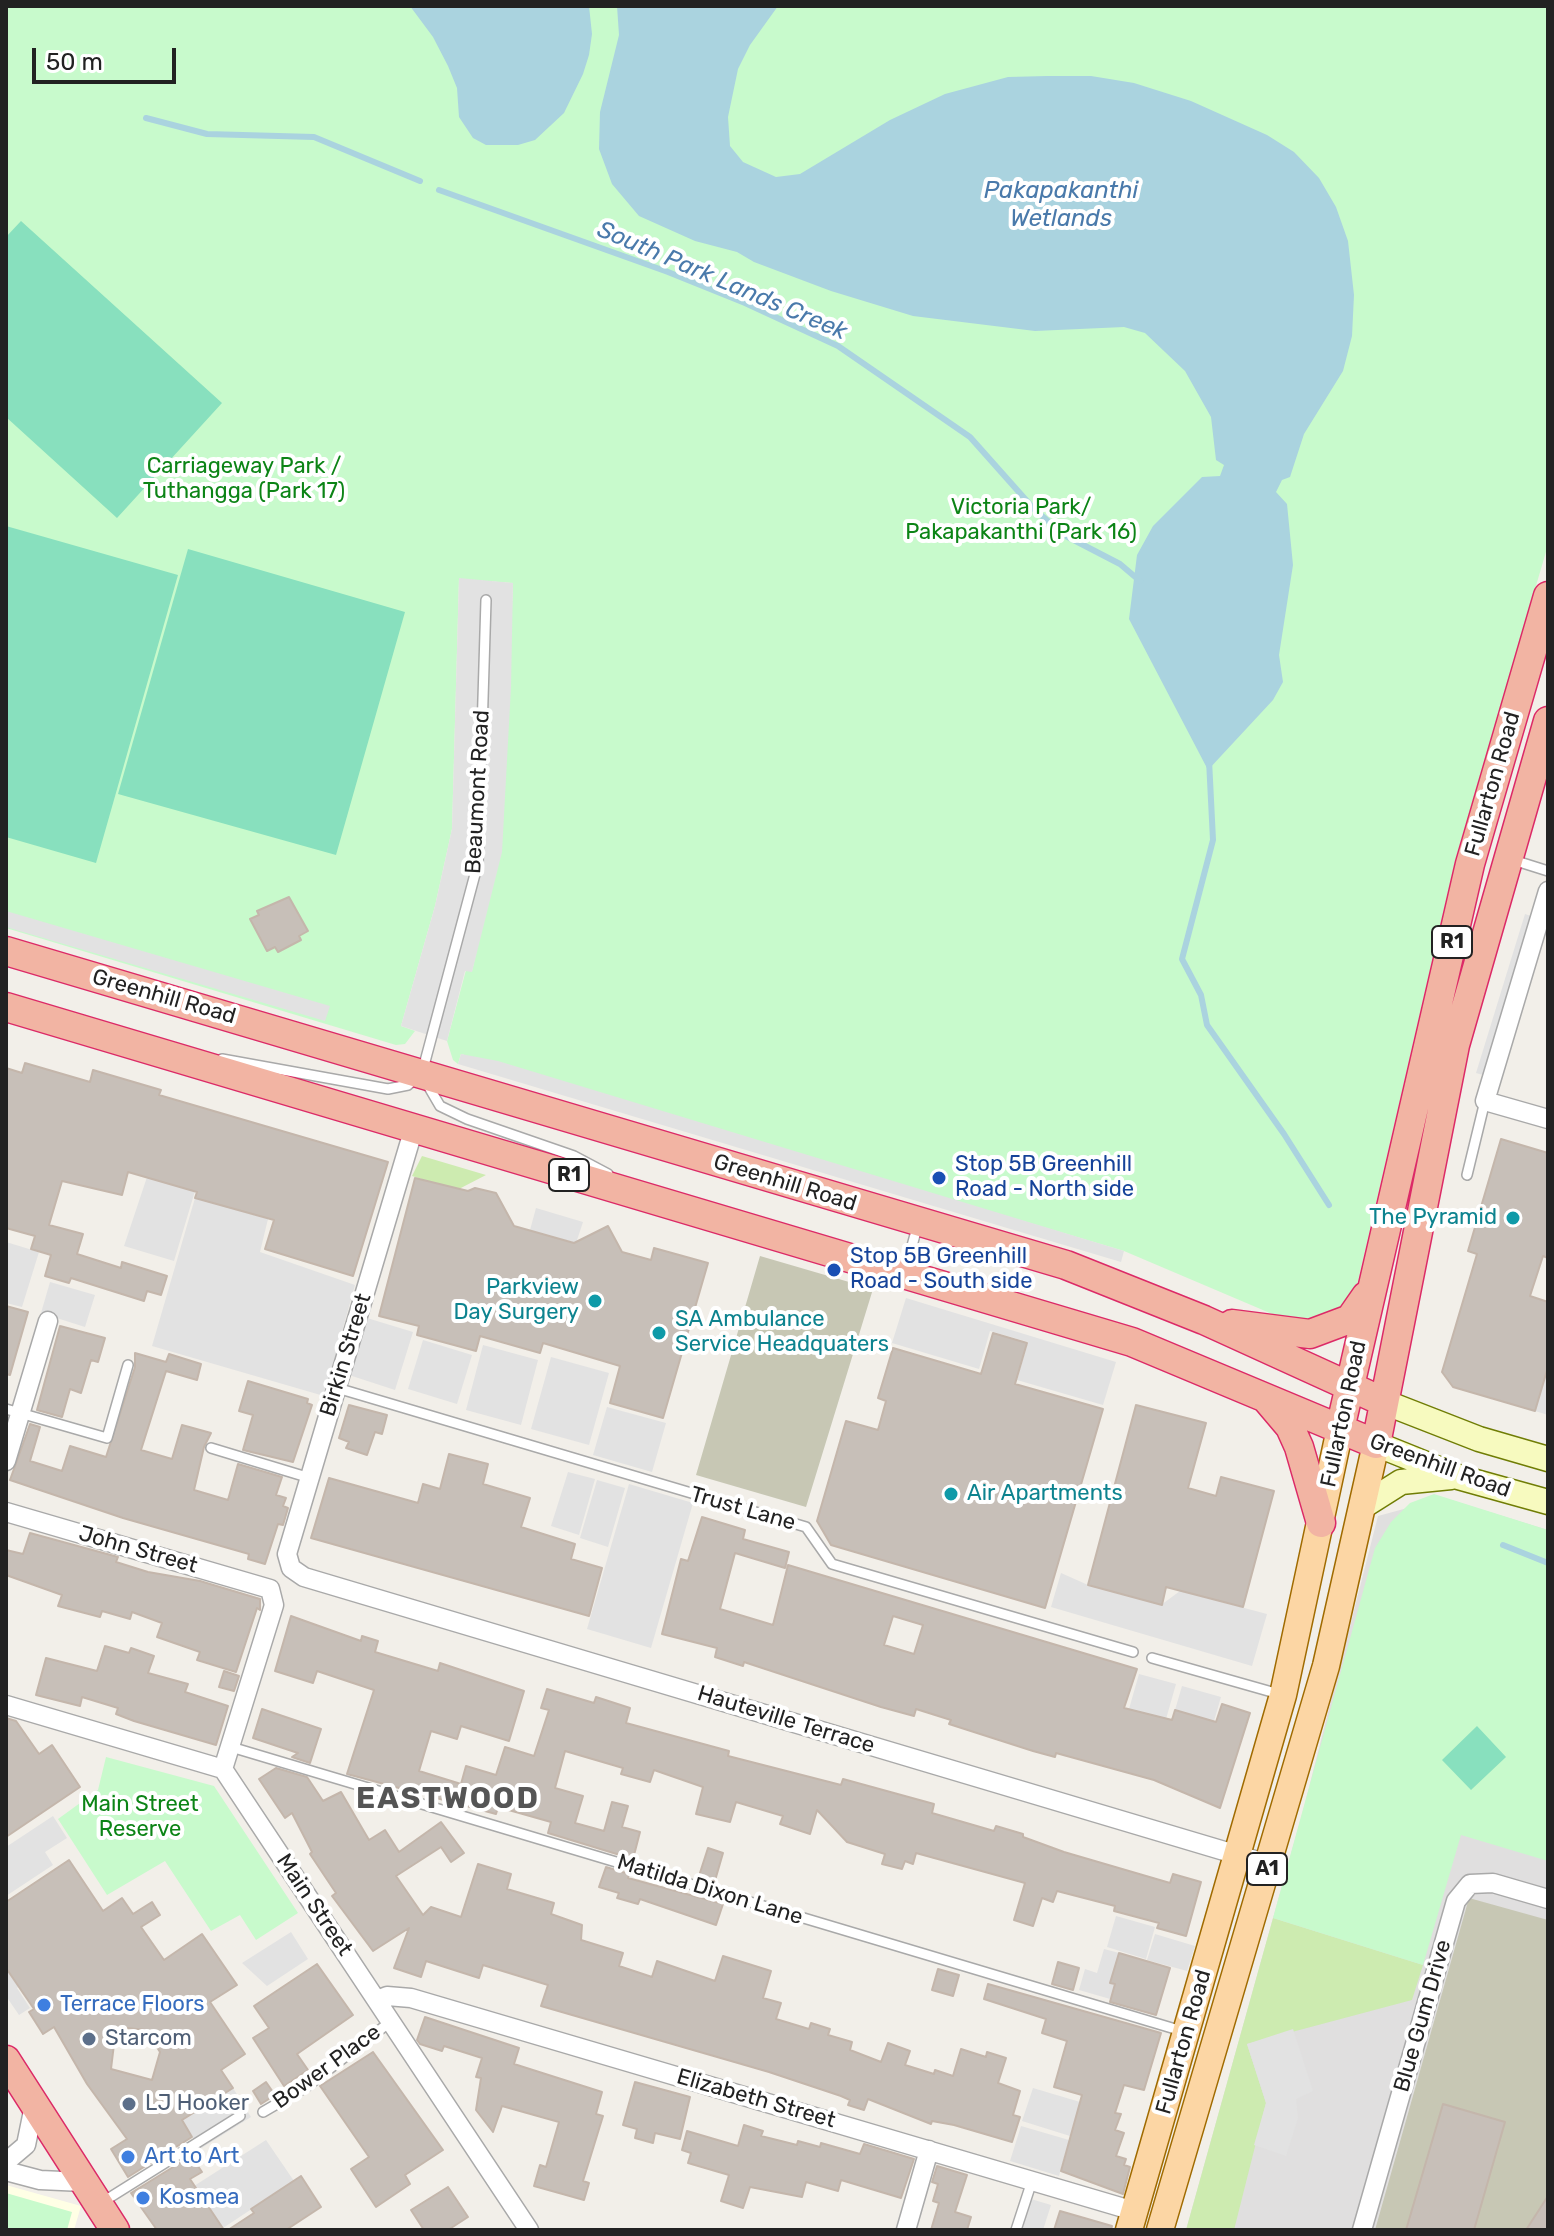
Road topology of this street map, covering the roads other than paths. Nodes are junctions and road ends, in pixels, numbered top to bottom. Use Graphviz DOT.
graph roads {
  1 [pos="1548,596"];
  2 [pos="486,600"];
  3 [pos="1548,721"];
  4 [pos="1507,858"];
  5 [pos="1548,871"];
  6 [pos="1548,891"];
  7 [pos="6,951"];
  8 [pos="6,1007"];
  9 [pos="167,1055"];
  10 [pos="422,1073"];
  11 [pos="1485,1101"];
  12 [pos="1548,1119"];
  13 [pos="414,1128"];
  14 [pos="1467,1175"];
  15 [pos="657,1201"];
  16 [pos="918,1224"];
  17 [pos="904,1274"];
  18 [pos="1369,1292"];
  19 [pos="1204,1320"];
  20 [pos="48,1321"];
  21 [pos="128,1365"];
  22 [pos="1349,1386"];
  23 [pos="337,1388"];
  24 [pos="1266,1399"];
  25 [pos="1384,1402"];
  26 [pos="13,1411"];
  27 [pos="1340,1429"];
  28 [pos="1376,1444"];
  29 [pos="211,1448"];
  30 [pos="1548,1459"];
  31 [pos="6,1461"];
  32 [pos="1458,1477"];
  33 [pos="310,1478"];
  34 [pos="1548,1502"];
  35 [pos="1363,1506"];
  36 [pos="6,1512"];
  37 [pos="1321,1523"];
  38 [pos="304,1577"];
  39 [pos="1133,1652"];
  40 [pos="1152,1658"];
  41 [pos="1283,1695"];
  42 [pos="6,1705"];
  43 [pos="231,1747"];
  44 [pos="223,1769"];
  45 [pos="1237,1854"];
  46 [pos="1268,1864"];
  47 [pos="1548,1899"];
  48 [pos="377,2000"];
  49 [pos="391,2021"];
  50 [pos="1188,2032"];
  51 [pos="6,2060"];
  52 [pos="34,2106"];
  53 [pos="263,2112"];
  54 [pos="240,2116"];
  55 [pos="929,2150"];
  56 [pos="6,2162"];
  57 [pos="6,2171"];
  58 [pos="1032,2181"];
  59 [pos="100,2213"];
  60 [pos="1132,2221"];
  61 [pos="529,2230"];
  62 [pos="906,2230"];
  63 [pos="1016,2230"];
  64 [pos="1160,2230"];
  65 [pos="1362,2230"];
  1 -- 18 [label="highway, Fullarton Road / R1"];
  2 -- 10 [label="lane, Beaumont Road"];
  3 -- 4 [label="highway, Fullarton Road / R1"];
  4 -- 5 [label="lane"];
  4 -- 25 [label="highway, Fullarton Road / R1"];
  6 -- 11 [label="street"];
  7 -- 10 [label="highway, Greenhill Road / R1"];
  8 -- 9 [label="highway, Greenhill Road / R1"];
  9 -- 10 [label="lane"];
  9 -- 13 [label="highway, Greenhill Road / R1"];
  10 -- 15 [label="lane"];
  10 -- 16 [label="highway, Greenhill Road / R1"];
  11 -- 12 [label="street"];
  11 -- 14 [label="lane"];
  13 -- 15 [label="highway, Greenhill Road / R1"];
  13 -- 23 [label="street, Birkin Street"];
  15 -- 17 [label="highway, Greenhill Road / R1"];
  16 -- 17 [label="lane"];
  16 -- 19 [label="highway, Greenhill Road / R1"];
  17 -- 24 [label="highway, Greenhill Road / R1"];
  18 -- 19 [label="highway, R1"];
  18 -- 22 [label="highway, Fullarton Road / R1"];
  19 -- 22 [label="highway, Greenhill Road"];
  20 -- 26 [label="street"];
  21 -- 26 [label="lane"];
  22 -- 25 [label="highway, Greenhill Road"];
  22 -- 27 [label="highway, Fullarton Road / A1"];
  23 -- 33 [label="street, Birkin Street"];
  23 -- 39 [label="lane, Trust Lane"];
  24 -- 27 [label="highway, Greenhill Road / R1"];
  24 -- 37 [label="highway"];
  25 -- 28 [label="highway, Fullarton Road / R1"];
  25 -- 30 [label="main road, Greenhill Road"];
  26 -- 31 [label="street"];
  27 -- 28 [label="highway, Greenhill Road / R1"];
  27 -- 37 [label="main road, Fullarton Road / A1"];
  28 -- 32 [label="main road, Greenhill Road"];
  28 -- 35 [label="main road, Fullarton Road / A1"];
  29 -- 33 [label="lane"];
  32 -- 34 [label="main road, Greenhill Road"];
  32 -- 35 [label="main road"];
  33 -- 38 [label="street, Birkin Street"];
  35 -- 46 [label="main road, Fullarton Road / A1"];
  36 -- 43 [label="street, John Street"];
  37 -- 41 [label="main road, Fullarton Road / A1"];
  38 -- 45 [label="street, Hauteville Terrace"];
  40 -- 41 [label="lane"];
  41 -- 45 [label="main road, Fullarton Road / A1"];
  42 -- 44 [label="street"];
  43 -- 44 [label="street"];
  43 -- 50 [label="lane, Matilda Dixon Lane"];
  44 -- 48 [label="street, Main Street"];
  45 -- 46 [label="street, Hauteville Terrace"];
  45 -- 50 [label="main road, Fullarton Road / A1"];
  46 -- 64 [label="main road, Fullarton Road / A1"];
  47 -- 65 [label="street, Blue Gum Drive"];
  48 -- 49 [label="street, Main Street"];
  48 -- 55 [label="street, Elizabeth Street"];
  49 -- 53 [label="lane, Bower Place"];
  49 -- 61 [label="street, Main Street"];
  50 -- 60 [label="main road, Fullarton Road / A1"];
  51 -- 52 [label="highway"];
  52 -- 56 [label="street"];
  52 -- 59 [label="highway"];
  54 -- 59 [label="lane"];
  55 -- 58 [label="street, Elizabeth Street"];
  55 -- 62 [label="street"];
  57 -- 59 [label="street"];
  58 -- 60 [label="street, Elizabeth Street"];
  58 -- 63 [label="lane"];
}
